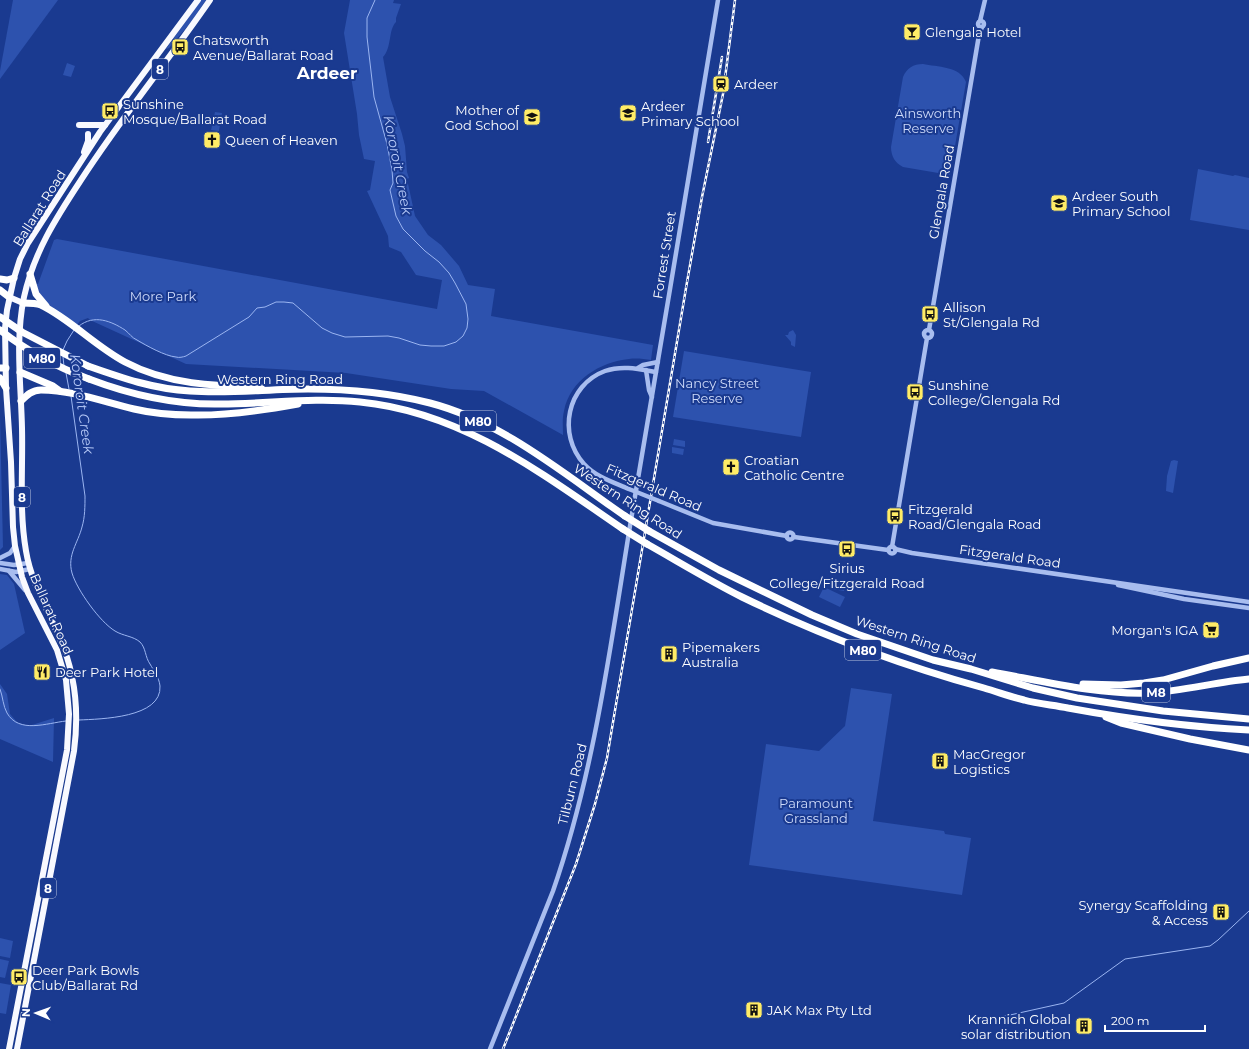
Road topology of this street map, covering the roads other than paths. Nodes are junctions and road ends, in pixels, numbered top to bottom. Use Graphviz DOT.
graph roads {
  1 [pos="198,0"];
  2 [pos="210,0"];
  3 [pos="718,0"];
  4 [pos="985,0"];
  5 [pos="204,21"];
  6 [pos="195,22"];
  7 [pos="195,31"];
  8 [pos="161,51"];
  9 [pos="170,54"];
  10 [pos="80,125"];
  11 [pos="105,125"];
  12 [pos="88,134"];
  13 [pos="79,164"];
  14 [pos="30,274"];
  15 [pos="14,278"];
  16 [pos="0,279"];
  17 [pos="0,290"];
  18 [pos="9,296"];
  19 [pos="23,303"];
  20 [pos="56,315"];
  21 [pos="0,317"];
  22 [pos="0,330"];
  23 [pos="658,362"];
  24 [pos="3,368"];
  25 [pos="638,368"];
  26 [pos="646,370"];
  27 [pos="20,372"];
  28 [pos="656,372"];
  29 [pos="0,378"];
  30 [pos="6,388"];
  31 [pos="308,389"];
  32 [pos="60,391"];
  33 [pos="652,397"];
  34 [pos="334,400"];
  35 [pos="21,401"];
  36 [pos="633,513"];
  37 [pos="15,546"];
  38 [pos="892,550"];
  39 [pos="0,558"];
  40 [pos="0,563"];
  41 [pos="29,566"];
  42 [pos="20,568"];
  43 [pos="0,569"];
  44 [pos="8,570"];
  45 [pos="1105,581"];
  46 [pos="28,593"];
  47 [pos="1249,602"];
  48 [pos="1249,608"];
  49 [pos="60,638"];
  50 [pos="53,641"];
  51 [pos="1249,658"];
  52 [pos="971,669"];
  53 [pos="1246,680"];
  54 [pos="1067,685"];
  55 [pos="1095,713"];
  56 [pos="1249,719"];
  57 [pos="1249,730"];
  58 [pos="72,737"];
  59 [pos="1249,750"];
  60 [pos="23,977"];
  61 [pos="30,978"];
  62 [pos="19,998"];
  63 [pos="26,998"];
  64 [pos="9,1049"];
  65 [pos="17,1049"];
  66 [pos="490,1049"];
  1 -- 8 [label="highway, Ballarat Road / 8"];
  2 -- 6 [label="highway, Ballarat Road / 8"];
  3 -- 23 [label="street, Forrest Street"];
  4 -- 38 [label="street, Glengala Road"];
  5 -- 6 [label="highway"];
  6 -- 7 [label="highway"];
  6 -- 9 [label="highway, Ballarat Road / 8"];
  8 -- 9 [label="highway"];
  8 -- 11 [label="highway, Ballarat Road / 8"];
  9 -- 14 [label="highway, Ballarat Road / 8"];
  10 -- 11 [label="highway"];
  11 -- 13 [label="highway, Ballarat Road / 8"];
  12 -- 13 [label="highway"];
  13 -- 15 [label="highway, Ballarat Road / 8"];
  14 -- 19 [label="highway, Ballarat Road / 8"];
  14 -- 20 [label="highway"];
  15 -- 16 [label="highway"];
  15 -- 18 [label="highway, Ballarat Road / 8"];
  17 -- 18 [label="highway"];
  18 -- 19 [label="highway"];
  18 -- 24 [label="highway, Ballarat Road / 8"];
  19 -- 20 [label="highway"];
  19 -- 27 [label="highway, Ballarat Road / 8"];
  20 -- 31 [label="highway"];
  21 -- 31 [label="highway, Western Ring Road / M80, bridge"];
  22 -- 34 [label="highway, Western Ring Road / M80, bridge"];
  23 -- 25 [label="street"];
  23 -- 28 [label="street, Forrest Street"];
  24 -- 27 [label="highway"];
  24 -- 30 [label="highway, Ballarat Road / 8"];
  25 -- 26 [label="street, Fitzgerald Road"];
  25 -- 38 [label="street, Fitzgerald Road, bridge"];
  26 -- 28 [label="street, Fitzgerald Road"];
  26 -- 33 [label="street"];
  27 -- 32 [label="highway"];
  27 -- 35 [label="highway, Ballarat Road / 8"];
  28 -- 33 [label="street, Forrest Street"];
  29 -- 30 [label="highway"];
  30 -- 37 [label="highway, Ballarat Road / 8"];
  31 -- 52 [label="highway, Western Ring Road / M80, bridge"];
  32 -- 34 [label="highway"];
  32 -- 35 [label="highway"];
  33 -- 36 [label="street, Forrest Street"];
  34 -- 55 [label="highway, Western Ring Road / M80, bridge"];
  35 -- 41 [label="highway, Ballarat Road / 8"];
  36 -- 66 [label="street, Tilburn Road"];
  37 -- 39 [label="street"];
  37 -- 42 [label="highway, Ballarat Road / 8"];
  38 -- 45 [label="street, Fitzgerald Road"];
  40 -- 42 [label="street"];
  41 -- 42 [label="street"];
  41 -- 49 [label="highway, Ballarat Road / 8"];
  42 -- 44 [label="street"];
  42 -- 46 [label="highway, Ballarat Road / 8"];
  43 -- 44 [label="street"];
  44 -- 46 [label="street"];
  45 -- 47 [label="street, Fitzgerald Road"];
  45 -- 48 [label="street, Fitzgerald Road"];
  46 -- 50 [label="highway, Ballarat Road / 8"];
  49 -- 50 [label="highway"];
  49 -- 58 [label="highway, Ballarat Road / 8"];
  50 -- 58 [label="highway, Ballarat Road / 8"];
  51 -- 54 [label="highway"];
  52 -- 54 [label="highway"];
  52 -- 56 [label="highway, Western Ring Road / M80"];
  53 -- 54 [label="highway, M8"];
  55 -- 57 [label="highway, Western Ring Road / M80"];
  55 -- 59 [label="highway"];
  58 -- 60 [label="highway, Ballarat Road / 8"];
  58 -- 61 [label="highway, Ballarat Road / 8"];
  60 -- 61 [label="highway"];
  60 -- 62 [label="highway, Ballarat Road / 8"];
  61 -- 63 [label="highway, Ballarat Road / 8"];
  62 -- 63 [label="highway"];
  62 -- 64 [label="highway, Ballarat Road / 8"];
  63 -- 65 [label="highway, Ballarat Road / 8"];
}
